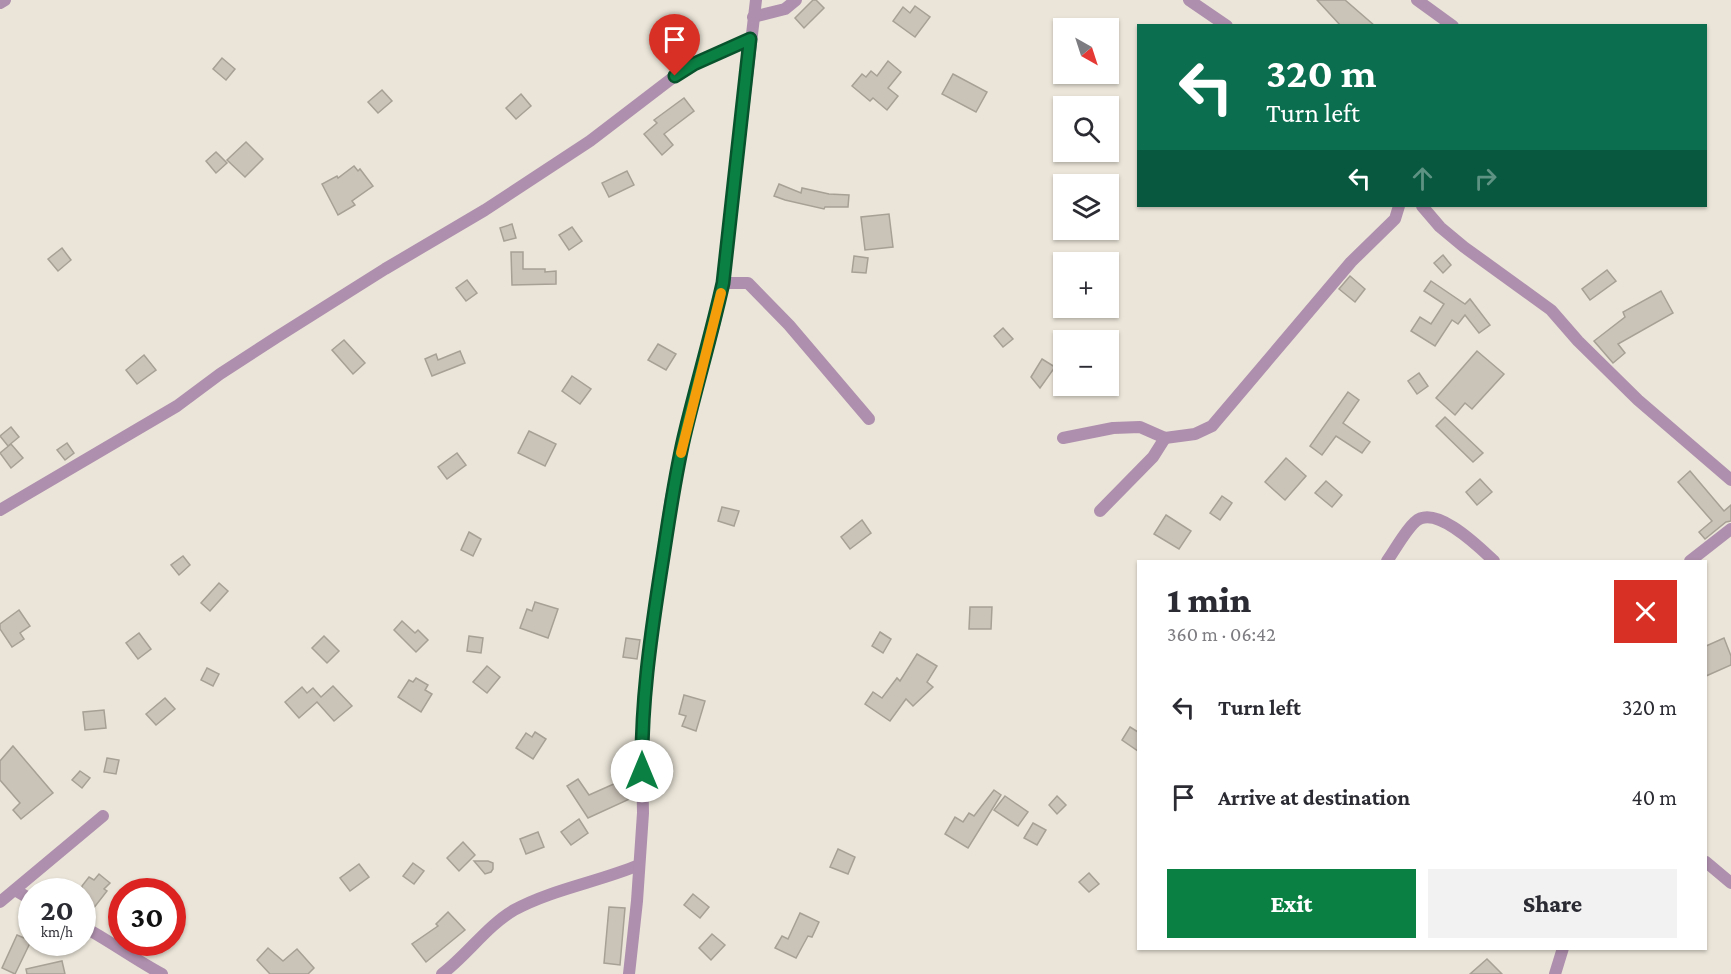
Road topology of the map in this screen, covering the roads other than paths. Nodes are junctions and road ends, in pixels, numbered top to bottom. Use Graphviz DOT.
graph roads {
  1 [pos="5,0"];
  2 [pos="756,0"];
  3 [pos="796,0"];
  4 [pos="1189,0"];
  5 [pos="1417,0"];
  6 [pos="0,3"];
  7 [pos="753,17"];
  8 [pos="1224,24"];
  9 [pos="1450,24"];
  10 [pos="750,39"];
  11 [pos="1399,207"];
  12 [pos="1423,207"];
  13 [pos="723,283"];
  14 [pos="869,419"];
  15 [pos="1064,438"];
  16 [pos="1165,438"];
  17 [pos="1731,480"];
  18 [pos="0,510"];
  19 [pos="1100,511"];
  20 [pos="1728,536"];
  21 [pos="1388,560"];
  22 [pos="1493,560"];
  23 [pos="1692,560"];
  24 [pos="103,816"];
  25 [pos="1707,863"];
  26 [pos="639,865"];
  27 [pos="1731,883"];
  28 [pos="15,890"];
  29 [pos="18,892"];
  30 [pos="0,902"];
  31 [pos="96,934"];
  32 [pos="1562,950"];
  33 [pos="162,974"];
  34 [pos="442,974"];
  35 [pos="628,974"];
  36 [pos="1555,974"];
  1 -- 6 [label="street"];
  2 -- 7 [label="street"];
  3 -- 7 [label="street"];
  4 -- 8 [label="street"];
  5 -- 9 [label="street"];
  7 -- 10 [label="street"];
  10 -- 13 [label="street"];
  10 -- 18 [label="street"];
  11 -- 16 [label="street"];
  12 -- 17 [label="street"];
  13 -- 14 [label="street"];
  13 -- 26 [label="street"];
  15 -- 16 [label="street"];
  16 -- 19 [label="street"];
  20 -- 23 [label="street"];
  21 -- 22 [label="street"];
  24 -- 28 [label="street"];
  25 -- 27 [label="street"];
  26 -- 34 [label="street"];
  26 -- 35 [label="street"];
  28 -- 29 [label="street"];
  28 -- 30 [label="street"];
  31 -- 33 [label="street"];
  32 -- 36 [label="street"];
}
